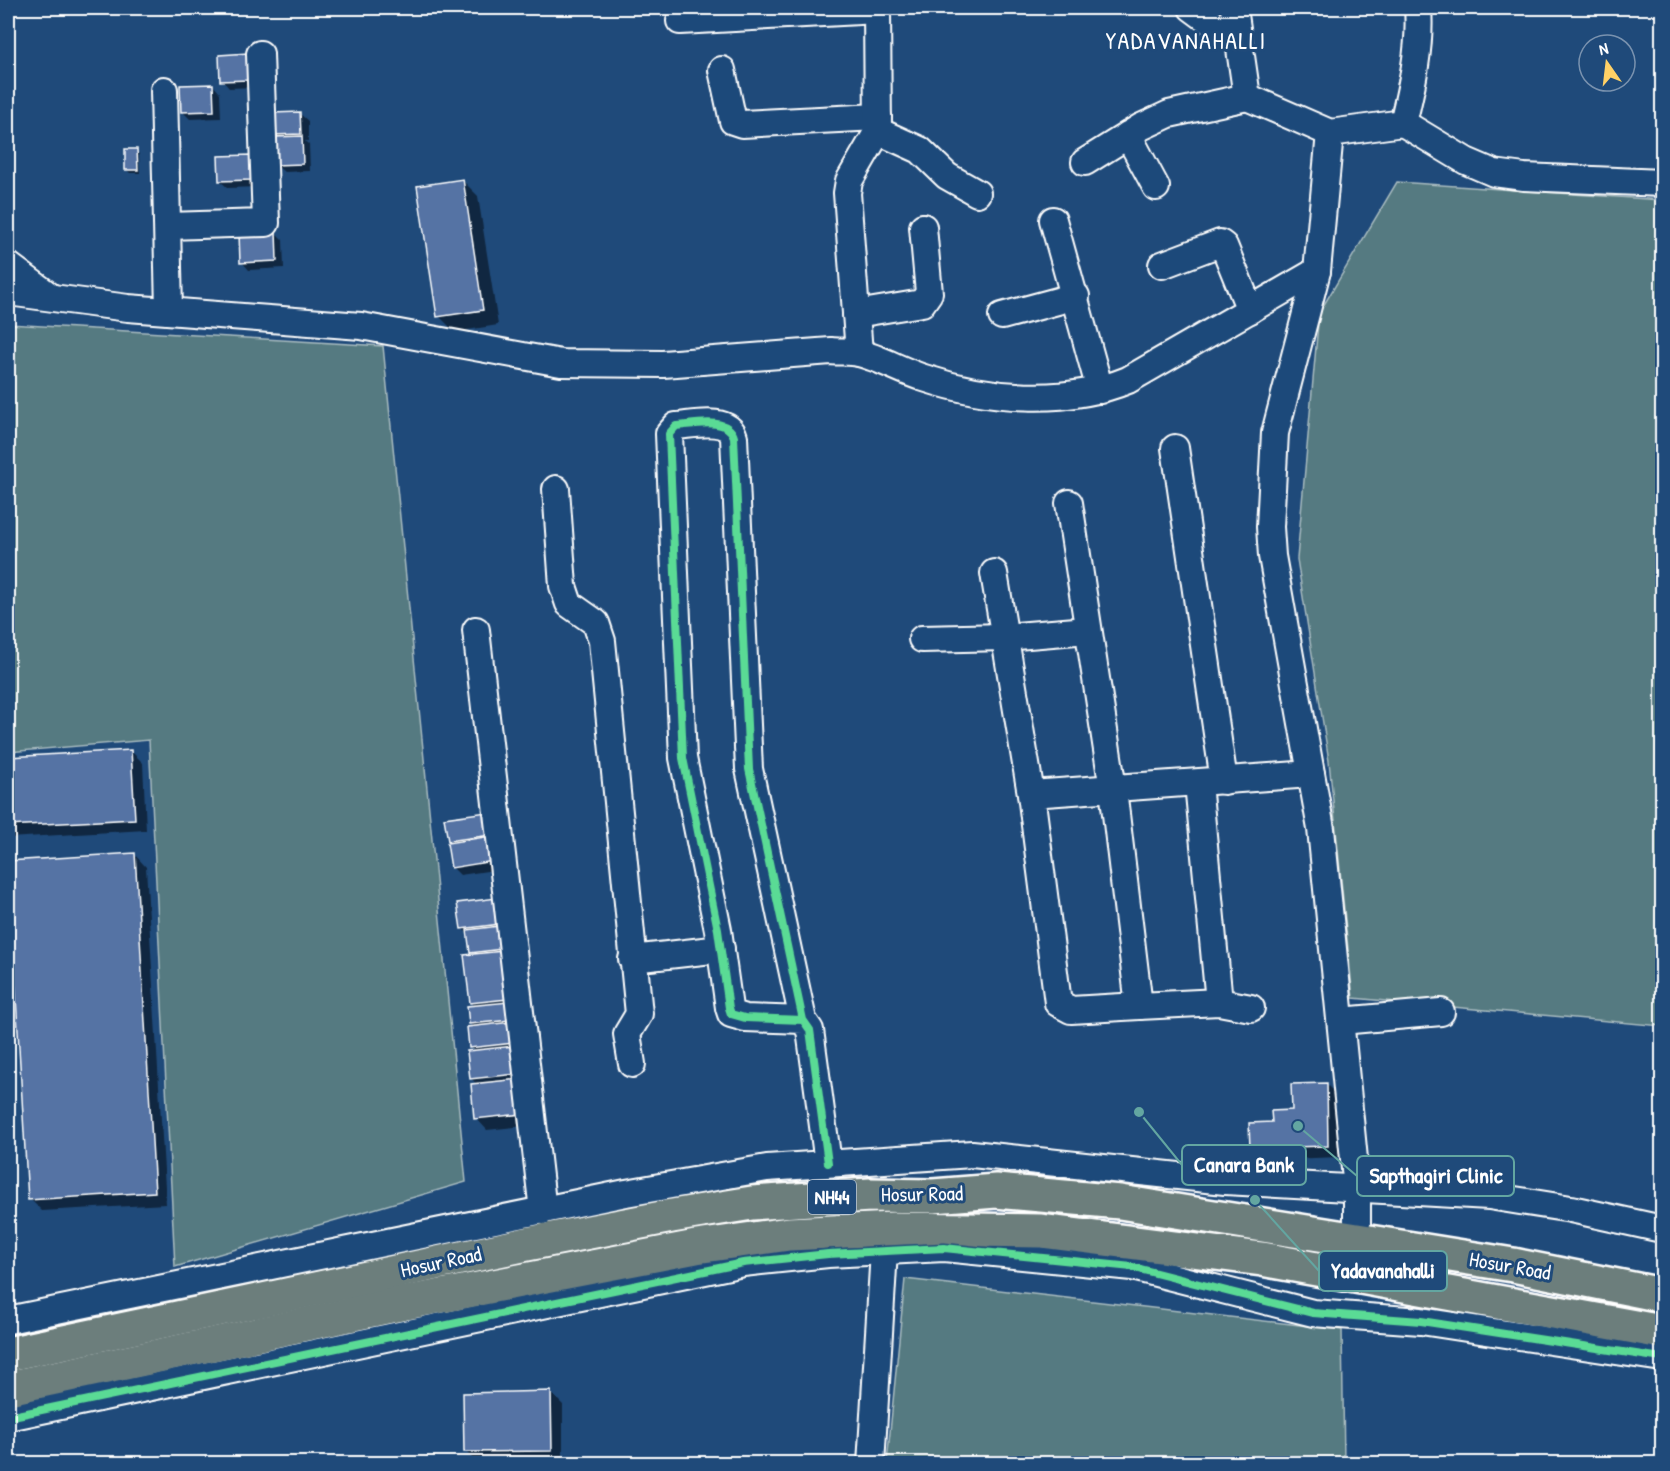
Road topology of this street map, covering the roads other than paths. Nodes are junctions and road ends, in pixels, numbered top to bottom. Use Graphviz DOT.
graph roads {
  1 [pos="1192,8"];
  2 [pos="1234,8"];
  3 [pos="1418,8"];
  4 [pos="878,9"];
  5 [pos="680,21"];
  6 [pos="1238,42"];
  7 [pos="260,54"];
  8 [pos="722,70"];
  9 [pos="164,90"];
  10 [pos="1247,97"];
  11 [pos="1403,123"];
  12 [pos="878,124"];
  13 [pos="1330,133"];
  14 [pos="1128,135"];
  15 [pos="1085,162"];
  16 [pos="1662,183"];
  17 [pos="1156,187"];
  18 [pos="977,193"];
  19 [pos="1053,220"];
  20 [pos="168,226"];
  21 [pos="923,227"];
  22 [pos="8,265"];
  23 [pos="1162,265"];
  24 [pos="1317,271"];
  25 [pos="8,292"];
  26 [pos="50,296"];
  27 [pos="1076,296"];
  28 [pos="1250,310"];
  29 [pos="169,311"];
  30 [pos="856,314"];
  31 [pos="1002,316"];
  32 [pos="859,353"];
  33 [pos="1100,390"];
  34 [pos="1175,448"];
  35 [pos="556,489"];
  36 [pos="1069,503"];
  37 [pos="994,573"];
  38 [pos="476,630"];
  39 [pos="1088,630"];
  40 [pos="1005,637"];
  41 [pos="922,639"];
  42 [pos="1311,774"];
  43 [pos="1224,781"];
  44 [pos="1198,783"];
  45 [pos="1113,789"];
  46 [pos="1031,794"];
  47 [pos="721,949"];
  48 [pos="632,958"];
  49 [pos="1219,1002"];
  50 [pos="1139,1006"];
  51 [pos="1251,1008"];
  52 [pos="1441,1012"];
  53 [pos="803,1020"];
  54 [pos="1341,1021"];
  55 [pos="632,1064"];
  56 [pos="828,1163"];
  57 [pos="1357,1190"];
  58 [pos="543,1211"];
  59 [pos="1662,1229"];
  60 [pos="1358,1240"];
  61 [pos="884,1251"];
  62 [pos="641,1270"];
  63 [pos="1662,1295"];
  64 [pos="8,1320"];
  65 [pos="1662,1332"];
  66 [pos="8,1354"];
  67 [pos="1662,1358"];
  68 [pos="8,1388"];
  69 [pos="8,1417"];
  70 [pos="872,1464"];
  1 -- 6 [label="street"];
  2 -- 6 [label="street"];
  3 -- 11 [label="street"];
  4 -- 5 [label="street"];
  4 -- 12 [label="street"];
  6 -- 10 [label="street"];
  7 -- 20 [label="street"];
  8 -- 12 [label="street"];
  9 -- 20 [label="street"];
  10 -- 13 [label="street"];
  10 -- 14 [label="street"];
  11 -- 13 [label="street"];
  11 -- 16 [label="street"];
  12 -- 18 [label="street"];
  12 -- 30 [label="street"];
  13 -- 24 [label="street"];
  14 -- 15 [label="street"];
  14 -- 17 [label="street"];
  19 -- 27 [label="street"];
  20 -- 29 [label="street"];
  21 -- 30 [label="street"];
  22 -- 26 [label="street"];
  23 -- 28 [label="street"];
  24 -- 28 [label="street"];
  24 -- 42 [label="street"];
  25 -- 26 [label="street"];
  26 -- 29 [label="street"];
  27 -- 31 [label="street"];
  27 -- 33 [label="street"];
  28 -- 33 [label="street"];
  29 -- 32 [label="street"];
  30 -- 32 [label="street"];
  32 -- 33 [label="street"];
  34 -- 43 [label="street"];
  35 -- 48 [label="street"];
  36 -- 39 [label="street"];
  37 -- 40 [label="street"];
  38 -- 58 [label="street"];
  39 -- 40 [label="street"];
  39 -- 45 [label="street"];
  40 -- 41 [label="street"];
  40 -- 46 [label="street"];
  42 -- 43 [label="street"];
  42 -- 54 [label="street"];
  43 -- 44 [label="street"];
  44 -- 45 [label="street"];
  44 -- 49 [label="street"];
  45 -- 46 [label="street"];
  45 -- 50 [label="street"];
  46 -- 50 [label="street"];
  47 -- 48 [label="street"];
  47 -- 53 [label="street"];
  47 -- 53 [label="street"];
  48 -- 55 [label="street"];
  49 -- 50 [label="street"];
  49 -- 51 [label="street"];
  52 -- 54 [label="street"];
  53 -- 56 [label="street"];
  54 -- 57 [label="street"];
  56 -- 57 [label="street"];
  56 -- 58 [label="street"];
  57 -- 59 [label="street"];
  57 -- 60 [label="street"];
  58 -- 64 [label="street"];
  60 -- 63 [label="highway, Hosur Road / NH44"];
  60 -- 66 [label="highway, Hosur Road / NH44"];
  61 -- 62 [label="street"];
  61 -- 67 [label="street"];
  61 -- 70 [label="street"];
  62 -- 65 [label="highway, Hosur Road / NH44"];
  62 -- 68 [label="highway, Hosur Road / NH44"];
  62 -- 69 [label="street"];
}
